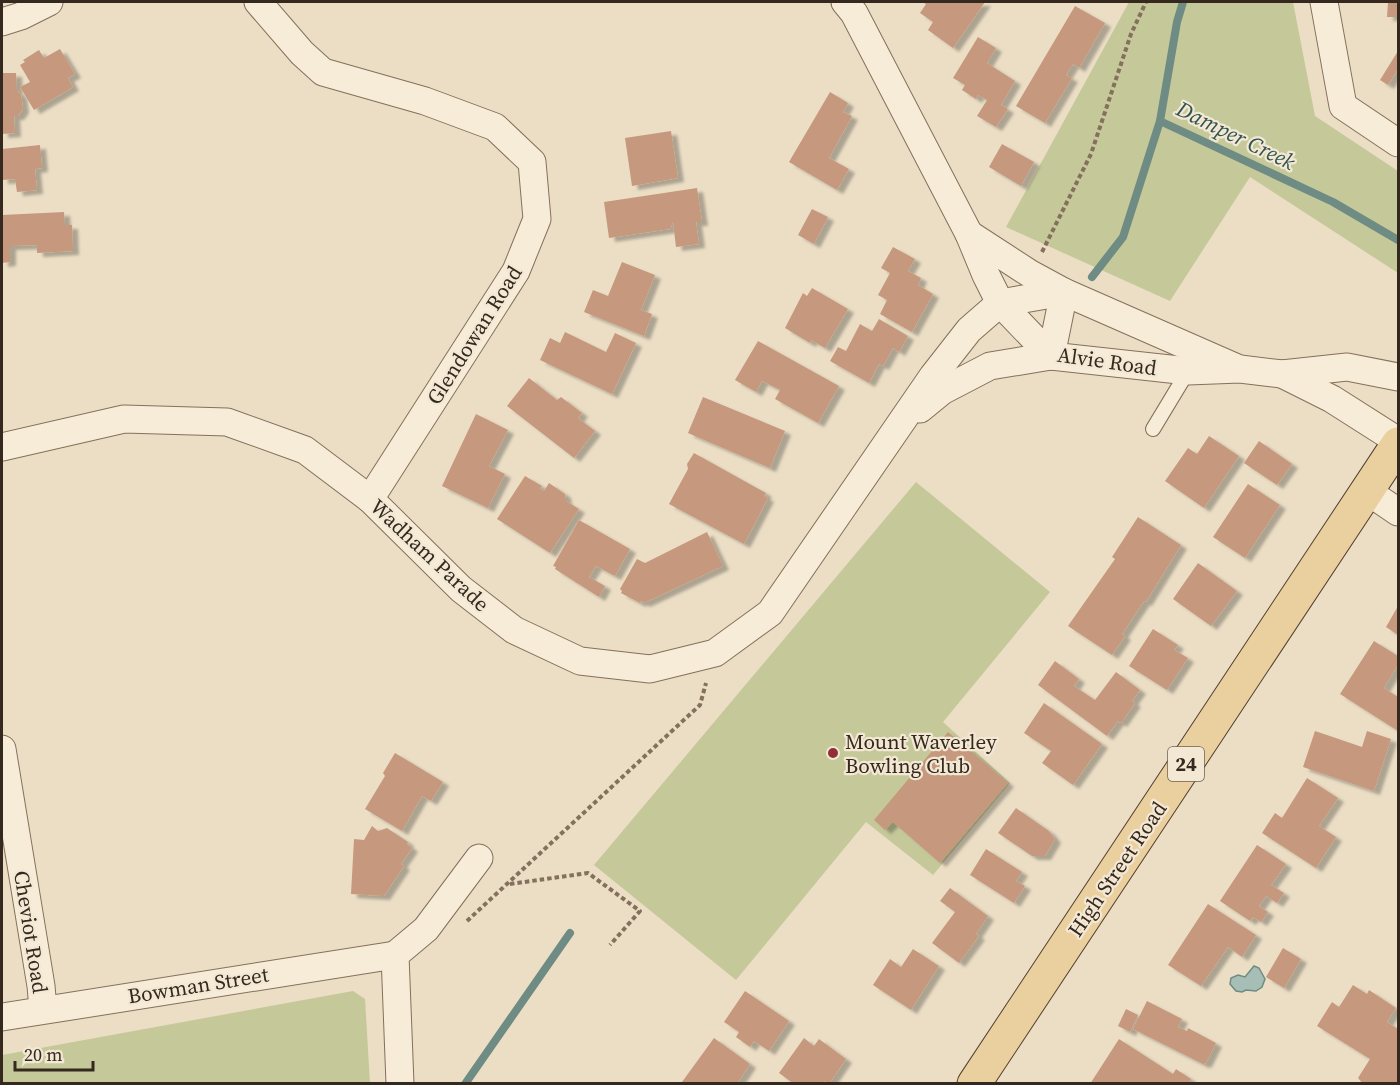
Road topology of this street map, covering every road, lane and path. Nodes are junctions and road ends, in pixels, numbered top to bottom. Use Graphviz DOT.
graph roads {
  1 [pos="49,2"];
  2 [pos="258,2"];
  3 [pos="845,2"];
  4 [pos="1146,2"];
  5 [pos="1324,2"];
  6 [pos="2,22"];
  7 [pos="1398,143"];
  8 [pos="969,234"];
  9 [pos="1029,273"];
  10 [pos="1064,292"];
  11 [pos="1000,303"];
  12 [pos="1052,356"];
  13 [pos="1240,369"];
  14 [pos="1188,371"];
  15 [pos="1282,374"];
  16 [pos="1398,376"];
  17 [pos="901,424"];
  18 [pos="1153,429"];
  19 [pos="1398,442"];
  20 [pos="2,447"];
  21 [pos="1367,491"];
  22 [pos="370,499"];
  23 [pos="1398,512"];
  24 [pos="715,653"];
  25 [pos="2,749"];
  26 [pos="479,858"];
  27 [pos="509,884"];
  28 [pos="464,924"];
  29 [pos="610,945"];
  30 [pos="395,955"];
  31 [pos="43,1009"];
  32 [pos="2,1017"];
  33 [pos="400,1083"];
  34 [pos="974,1083"];
  1 -- 6 [label="street"];
  2 -- 22 [label="street, Glendowan Road"];
  3 -- 8 [label="street, Alvie Road"];
  4 -- 9 [label="path"];
  5 -- 7 [label="street"];
  8 -- 9 [label="street, Alvie Road"];
  8 -- 11 [label="street, Alvie Road"];
  9 -- 10 [label="street, Alvie Road"];
  10 -- 11 [label="street"];
  10 -- 12 [label="street"];
  10 -- 13 [label="street, Alvie Road"];
  11 -- 12 [label="street, Alvie Road"];
  11 -- 17 [label="street, Wadham Parade"];
  12 -- 14 [label="street, Alvie Road"];
  12 -- 17 [label="street, Wadham Parade"];
  13 -- 14 [label="street, Alvie Road"];
  13 -- 15 [label="street, Alvie Road"];
  14 -- 18 [label="lane"];
  15 -- 16 [label="street, Alvie Road"];
  15 -- 19 [label="street, Alvie Road"];
  17 -- 24 [label="street, Wadham Parade"];
  19 -- 21 [label="main road, High Street Road / 24"];
  20 -- 22 [label="street, Wadham Parade"];
  21 -- 23 [label="street"];
  21 -- 34 [label="main road, High Street Road / 24"];
  22 -- 24 [label="street, Wadham Parade"];
  24 -- 27 [label="path"];
  25 -- 31 [label="street, Cheviot Road"];
  26 -- 30 [label="street"];
  27 -- 28 [label="path"];
  27 -- 29 [label="path"];
  30 -- 31 [label="street, Bowman Street"];
  30 -- 33 [label="street"];
  31 -- 32 [label="street, Bowman Street"];
}
